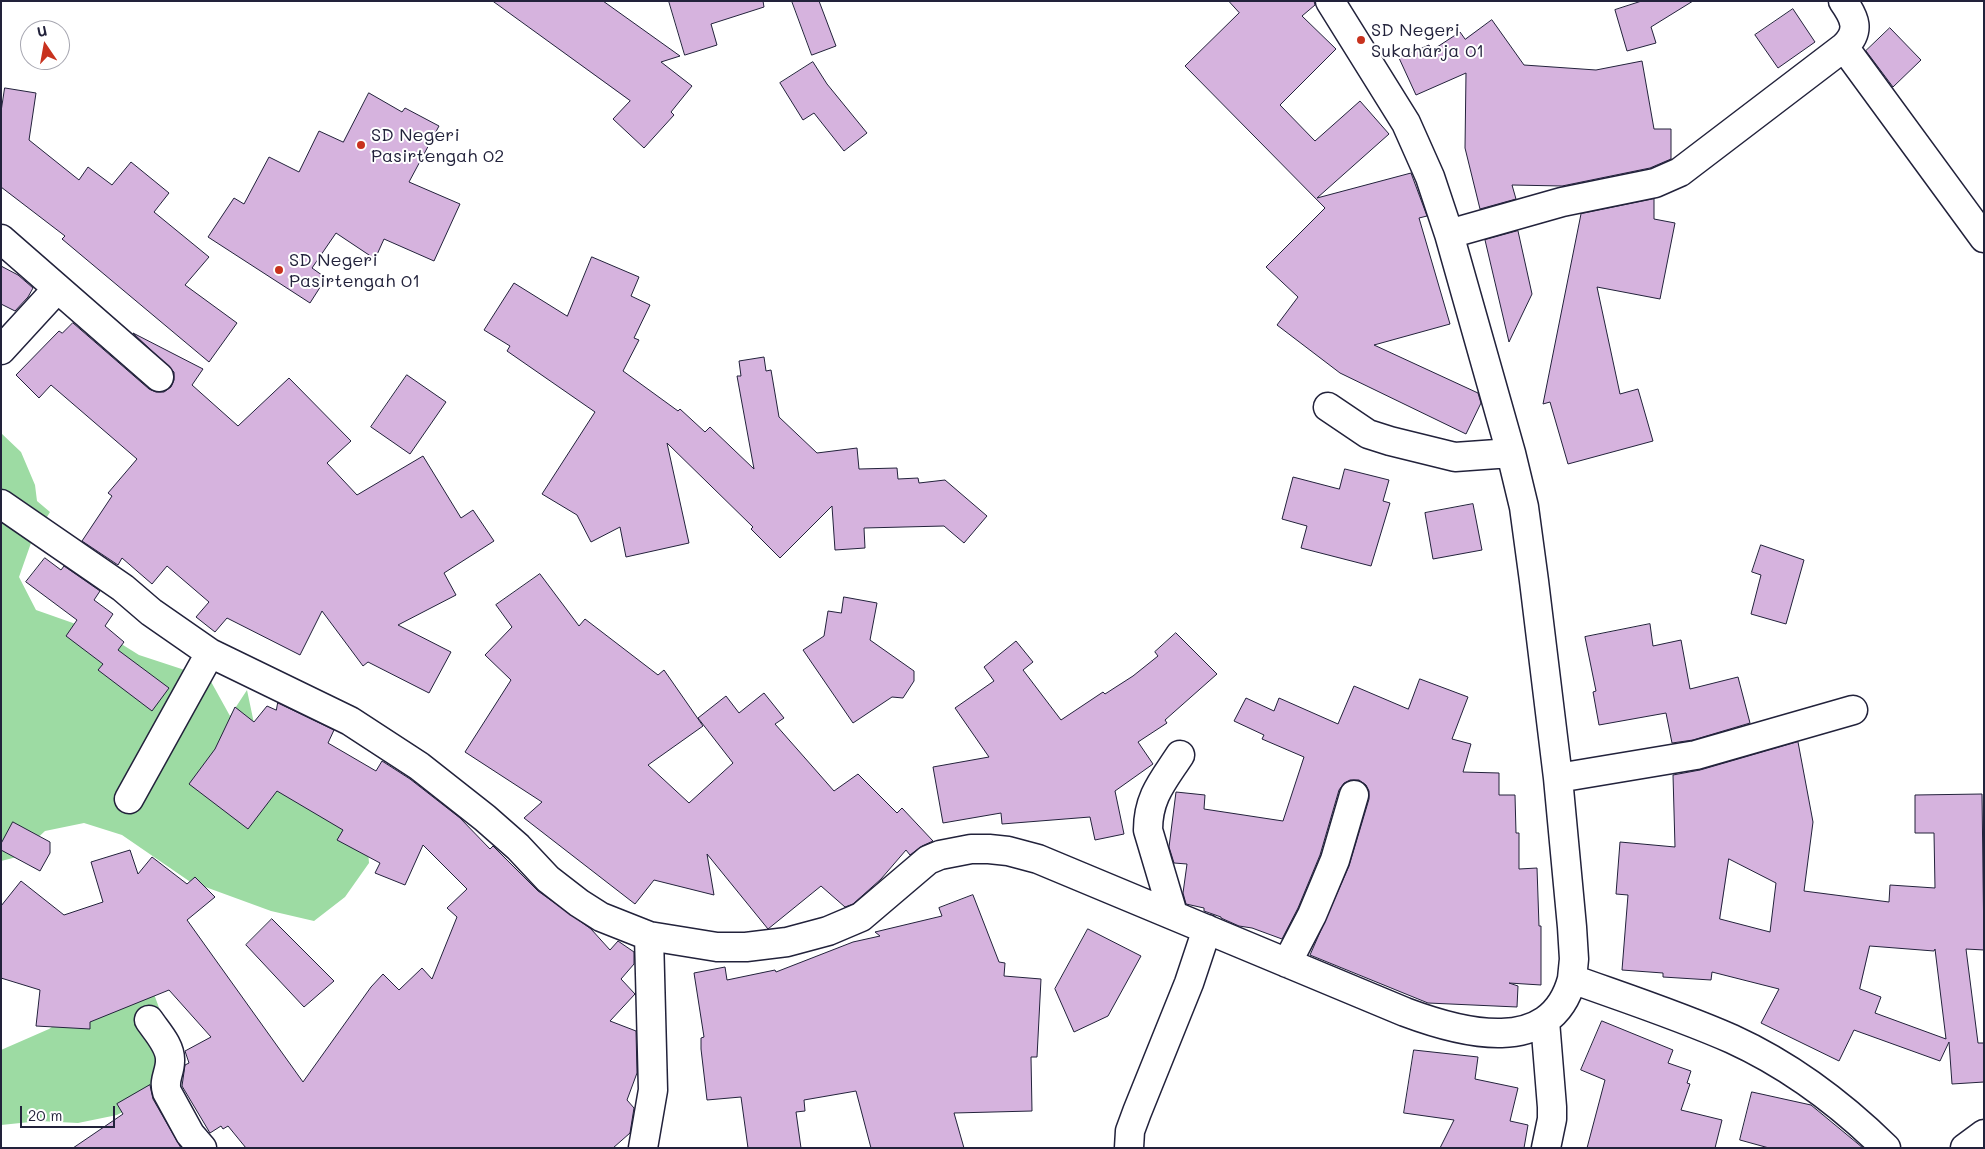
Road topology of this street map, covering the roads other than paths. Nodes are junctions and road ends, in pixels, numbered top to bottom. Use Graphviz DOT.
graph roads {
  1 [pos="1330,1"];
  2 [pos="1843,1"];
  3 [pos="1844,47"];
  4 [pos="1449,234"];
  5 [pos="1984,238"];
  6 [pos="1,239"];
  7 [pos="57,289"];
  8 [pos="1,350"];
  9 [pos="159,377"];
  10 [pos="1328,407"];
  11 [pos="1511,453"];
  12 [pos="1,504"];
  13 [pos="210,653"];
  14 [pos="1853,710"];
  15 [pos="1180,755"];
  16 [pos="1558,778"];
  17 [pos="1354,794"];
  18 [pos="129,799"];
  19 [pos="1172,914"];
  20 [pos="1207,929"];
  21 [pos="649,936"];
  22 [pos="1287,963"];
  23 [pos="1572,978"];
  24 [pos="149,1020"];
  25 [pos="1545,1022"];
  26 [pos="1984,1134"];
  27 [pos="202,1148"];
  28 [pos="642,1148"];
  29 [pos="1129,1148"];
  30 [pos="1546,1148"];
  31 [pos="1886,1148"];
  32 [pos="1965,1148"];
  1 -- 4 [label="street"];
  2 -- 3 [label="street"];
  3 -- 4 [label="street"];
  3 -- 5 [label="street"];
  4 -- 11 [label="street"];
  6 -- 7 [label="street"];
  7 -- 8 [label="street"];
  7 -- 9 [label="street"];
  10 -- 11 [label="street"];
  11 -- 16 [label="street"];
  12 -- 13 [label="street"];
  13 -- 18 [label="street"];
  13 -- 21 [label="street"];
  14 -- 16 [label="street"];
  15 -- 19 [label="street"];
  16 -- 23 [label="street"];
  17 -- 22 [label="street"];
  19 -- 20 [label="street"];
  19 -- 21 [label="street"];
  20 -- 22 [label="street"];
  20 -- 29 [label="street"];
  21 -- 28 [label="street"];
  22 -- 25 [label="street"];
  23 -- 25 [label="street"];
  23 -- 31 [label="street"];
  24 -- 27 [label="street"];
  25 -- 30 [label="street"];
  26 -- 32 [label="street"];
}
